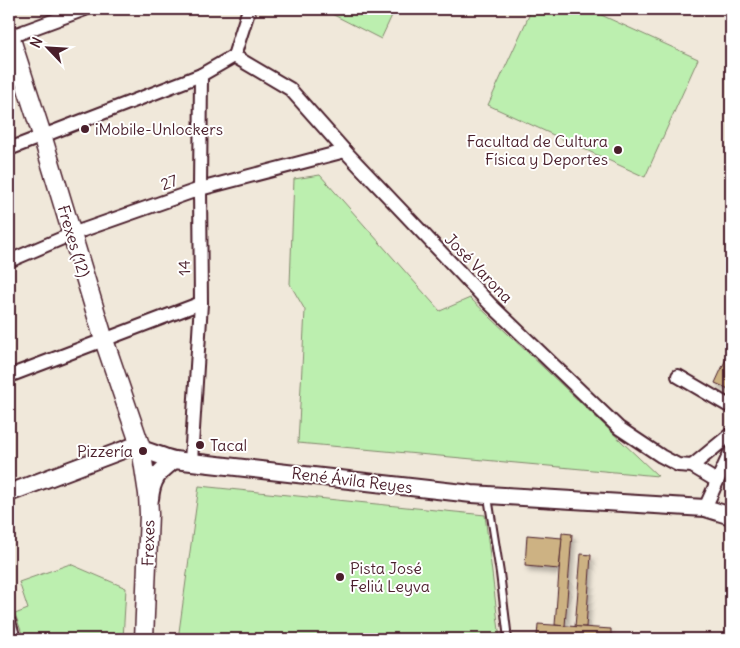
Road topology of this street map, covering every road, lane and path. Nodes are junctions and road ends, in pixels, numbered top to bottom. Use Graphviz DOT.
graph roads {
  1 [pos="85,9"];
  2 [pos="249,9"];
  3 [pos="9,36"];
  4 [pos="234,56"];
  5 [pos="201,74"];
  6 [pos="42,135"];
  7 [pos="9,149"];
  8 [pos="345,150"];
  9 [pos="200,189"];
  10 [pos="72,234"];
  11 [pos="9,261"];
  12 [pos="201,303"];
  13 [pos="104,340"];
  14 [pos="9,376"];
  15 [pos="678,376"];
  16 [pos="731,407"];
  17 [pos="731,434"];
  18 [pos="141,448"];
  19 [pos="731,451"];
  20 [pos="174,460"];
  21 [pos="191,461"];
  22 [pos="692,466"];
  23 [pos="717,481"];
  24 [pos="9,493"];
  25 [pos="488,495"];
  26 [pos="705,508"];
  27 [pos="149,514"];
  28 [pos="731,516"];
  29 [pos="9,622"];
  30 [pos="14,639"];
  31 [pos="144,639"];
  32 [pos="508,639"];
  1 -- 3 [label="street"];
  2 -- 4 [label="street"];
  3 -- 6 [label="main road, Frexes (12)"];
  4 -- 5 [label="street"];
  4 -- 8 [label="street, José Varona"];
  5 -- 6 [label="street"];
  5 -- 9 [label="street, 14"];
  6 -- 7 [label="street"];
  6 -- 10 [label="main road, Frexes (12)"];
  8 -- 9 [label="street, 27"];
  8 -- 22 [label="street, José Varona"];
  9 -- 10 [label="street, 27"];
  9 -- 12 [label="street, 14"];
  10 -- 11 [label="street, 27"];
  10 -- 13 [label="main road, Frexes (12)"];
  12 -- 13 [label="street"];
  12 -- 21 [label="street, 14"];
  13 -- 14 [label="street"];
  13 -- 18 [label="main road, Frexes (12)"];
  15 -- 16 [label="street"];
  17 -- 22 [label="street"];
  18 -- 20 [label="street, René Ávila Reyes"];
  18 -- 24 [label="street"];
  18 -- 27 [label="main road, Frexes"];
  19 -- 23 [label="street"];
  20 -- 21 [label="street, René Ávila Reyes"];
  20 -- 27 [label="street"];
  21 -- 25 [label="street, René Ávila Reyes"];
  22 -- 23 [label="street, José Varona"];
  23 -- 26 [label="street"];
  25 -- 26 [label="street, René Ávila Reyes"];
  25 -- 32 [label="lane"];
  26 -- 28 [label="street, René Ávila Reyes"];
  27 -- 31 [label="main road, Frexes"];
  29 -- 30 [label="street"];
}
